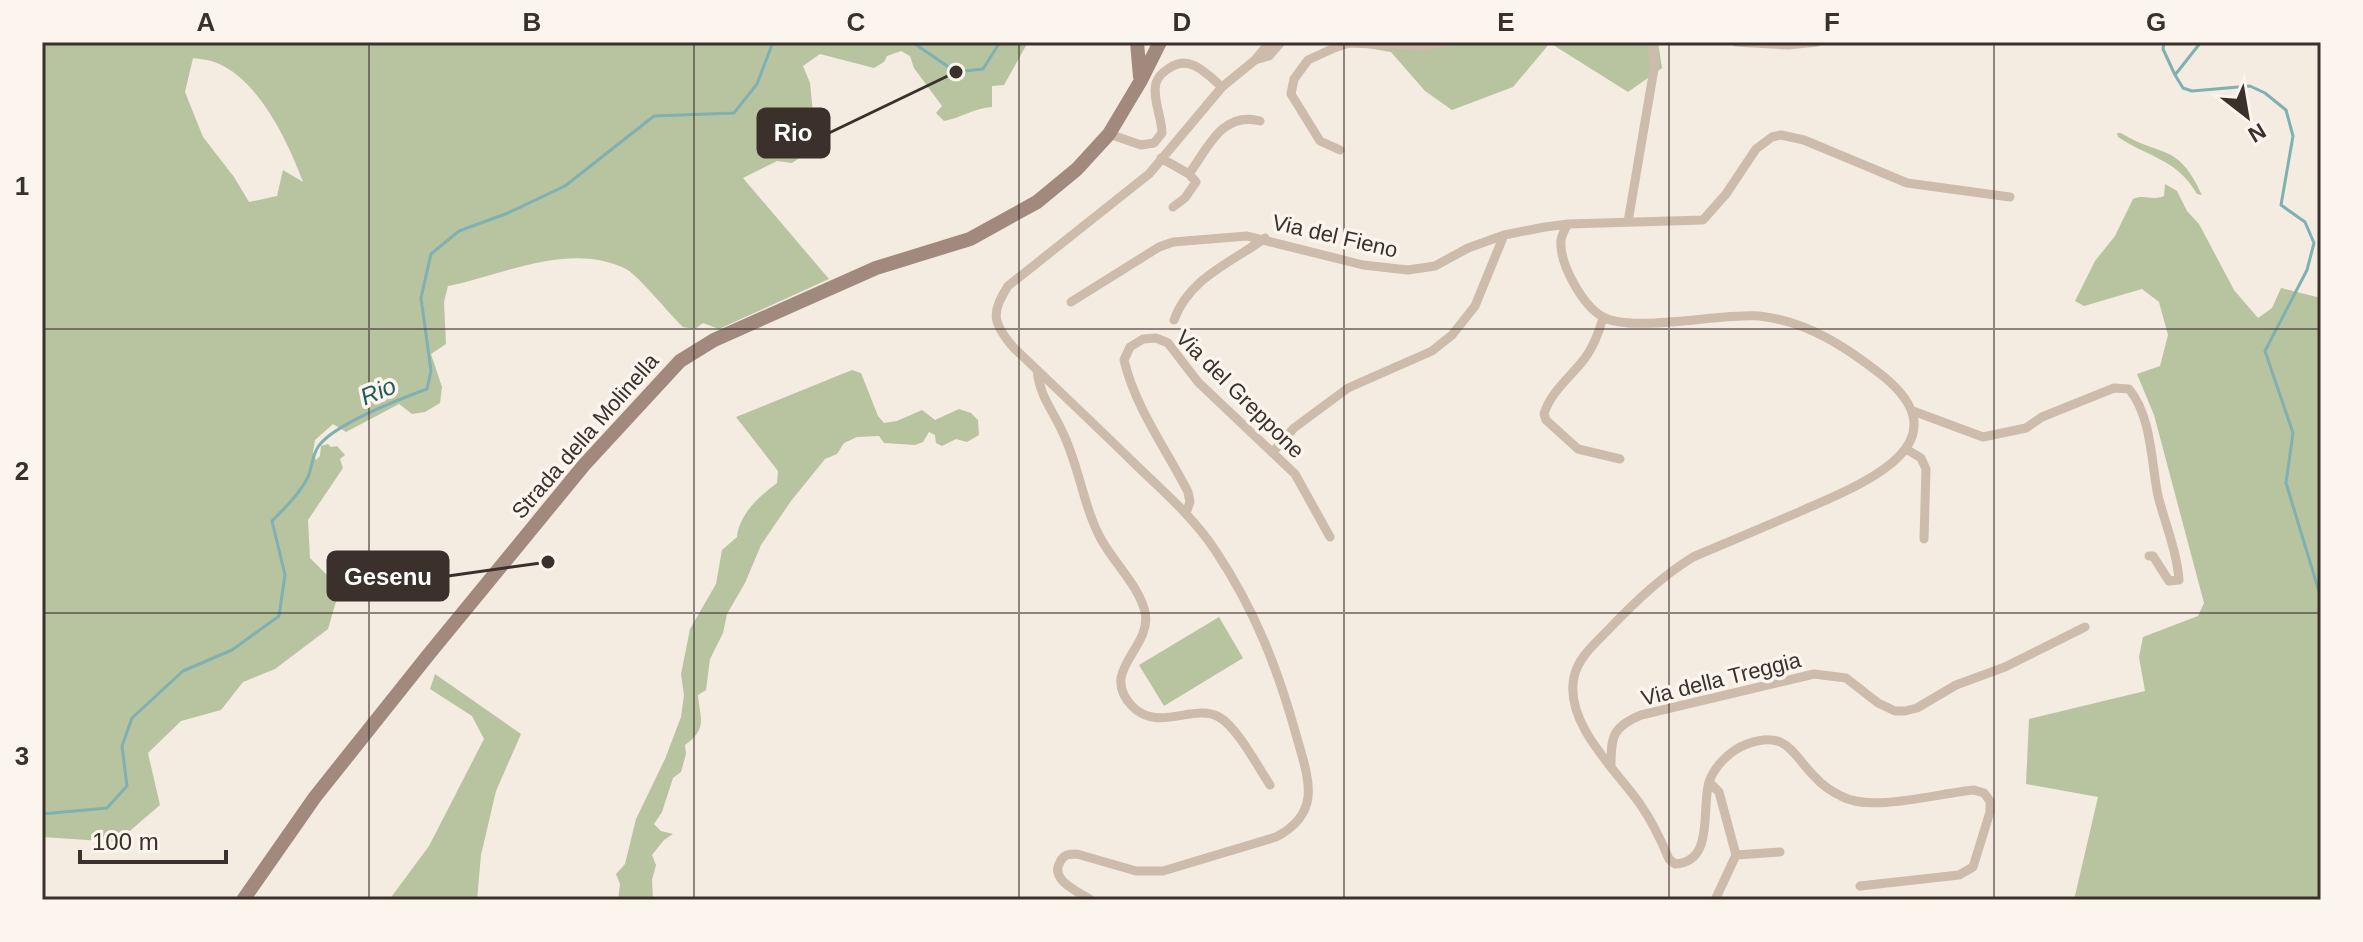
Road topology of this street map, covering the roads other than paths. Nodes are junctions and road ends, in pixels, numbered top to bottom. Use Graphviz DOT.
graph roads {
  1 [pos="1139,42"];
  2 [pos="1158,42"];
  3 [pos="1270,42"];
  4 [pos="1281,42"];
  5 [pos="1449,42"];
  6 [pos="1652,42"];
  7 [pos="1736,42"];
  8 [pos="1817,42"];
  9 [pos="1255,60"];
  10 [pos="1140,82"];
  11 [pos="1222,87"];
  12 [pos="1260,121"];
  13 [pos="1109,134"];
  14 [pos="1340,150"];
  15 [pos="1161,158"];
  16 [pos="1189,174"];
  17 [pos="2010,197"];
  18 [pos="1173,207"];
  19 [pos="1628,222"];
  20 [pos="1568,224"];
  21 [pos="1504,235"];
  22 [pos="1265,238"];
  23 [pos="1071,302"];
  24 [pos="1603,318"];
  25 [pos="1174,320"];
  26 [pos="1037,370"];
  27 [pos="1913,411"];
  28 [pos="1906,449"];
  29 [pos="1273,452"];
  30 [pos="1620,459"];
  31 [pos="1186,513"];
  32 [pos="1330,537"];
  33 [pos="1924,539"];
  34 [pos="2149,556"];
  35 [pos="2085,627"];
  36 [pos="1611,766"];
  37 [pos="1709,782"];
  38 [pos="1270,785"];
  39 [pos="1780,852"];
  40 [pos="1736,855"];
  41 [pos="1860,886"];
  42 [pos="243,900"];
  43 [pos="1091,900"];
  44 [pos="1715,900"];
  1 -- 2 [label="main road"];
  1 -- 10 [label="main road"];
  2 -- 10 [label="main road, Strada della Molinella"];
  3 -- 9 [label="street"];
  4 -- 9 [label="street"];
  5 -- 14 [label="street"];
  6 -- 19 [label="street"];
  7 -- 8 [label="street"];
  9 -- 11 [label="street"];
  10 -- 13 [label="main road, Strada della Molinella"];
  11 -- 13 [label="street"];
  11 -- 15 [label="street"];
  12 -- 16 [label="street"];
  13 -- 42 [label="main road, Strada della Molinella"];
  15 -- 16 [label="street"];
  15 -- 26 [label="street"];
  16 -- 18 [label="street"];
  17 -- 19 [label="street"];
  19 -- 20 [label="street"];
  20 -- 21 [label="street, Via del Fieno"];
  20 -- 24 [label="street"];
  21 -- 22 [label="street, Via del Fieno"];
  21 -- 29 [label="street"];
  22 -- 23 [label="street, Via del Fieno"];
  22 -- 25 [label="street"];
  24 -- 27 [label="street"];
  24 -- 30 [label="street"];
  26 -- 31 [label="street"];
  26 -- 38 [label="street"];
  27 -- 28 [label="street"];
  27 -- 34 [label="street"];
  28 -- 33 [label="street"];
  28 -- 36 [label="street"];
  29 -- 31 [label="street, Via del Greppone"];
  29 -- 32 [label="street, Via del Greppone"];
  31 -- 43 [label="street"];
  35 -- 36 [label="street, Via della Treggia"];
  36 -- 37 [label="street"];
  37 -- 40 [label="street"];
  37 -- 41 [label="street"];
  39 -- 40 [label="street"];
  40 -- 44 [label="street"];
}
